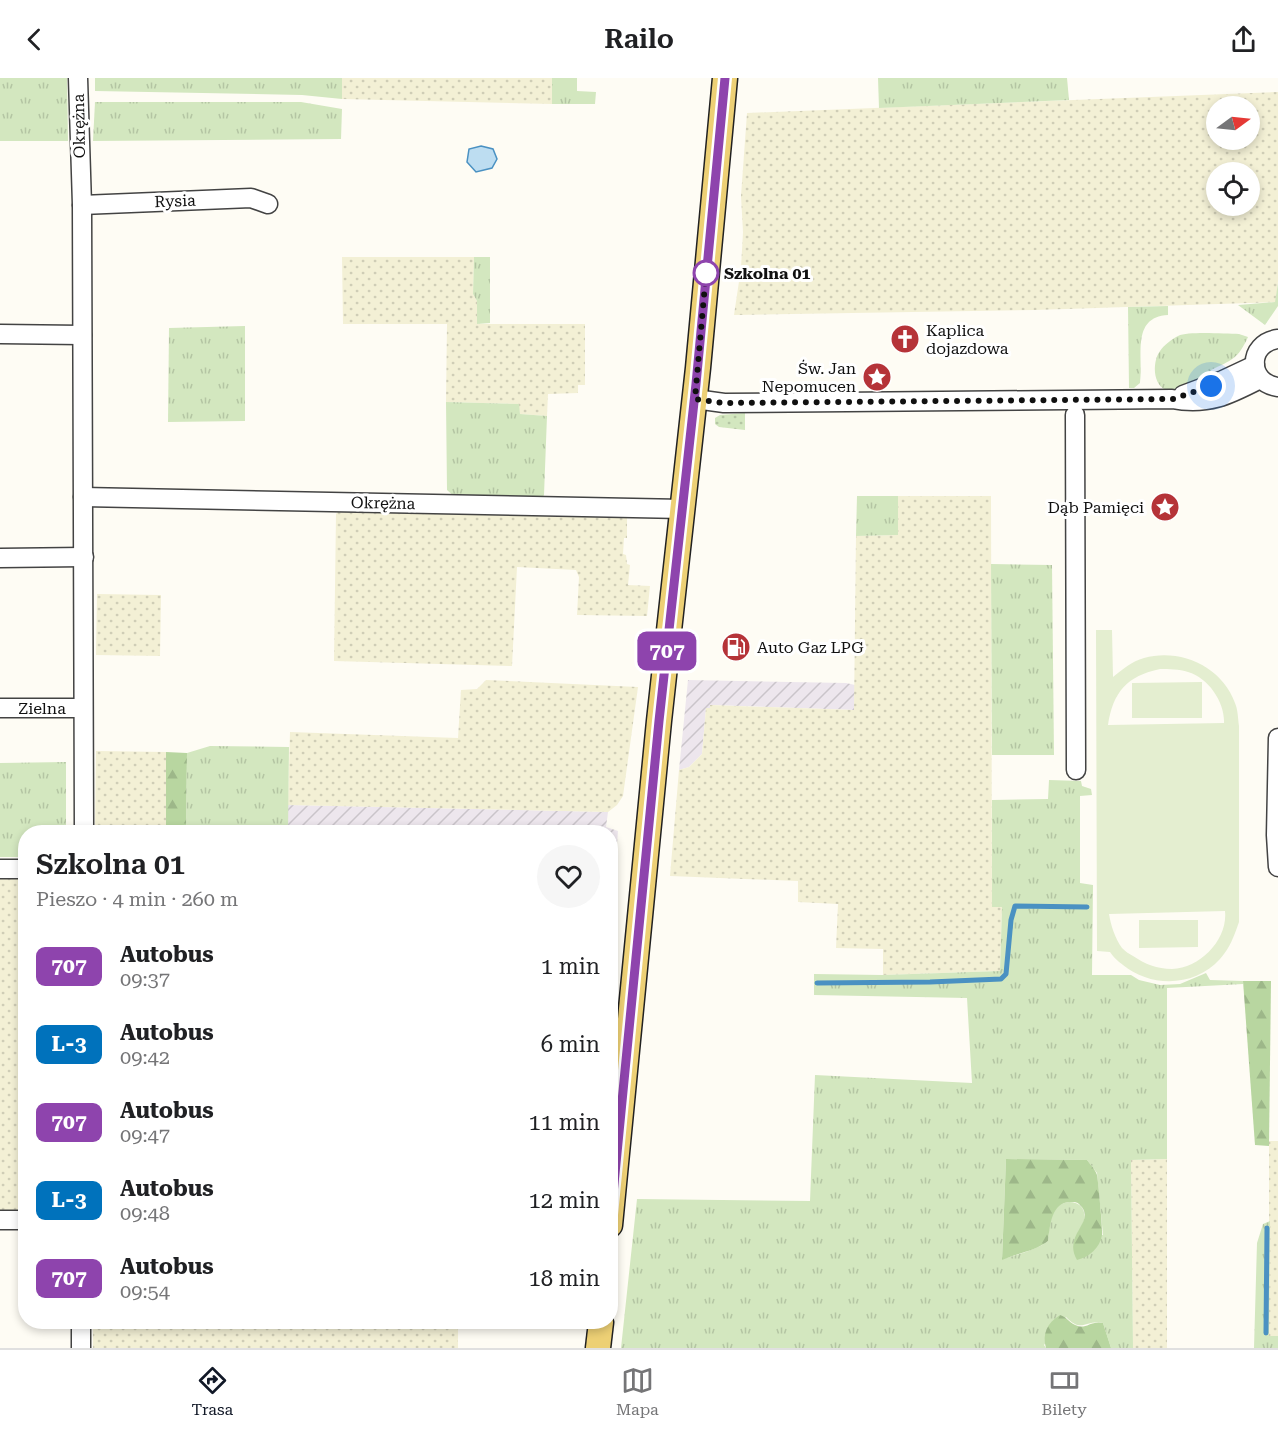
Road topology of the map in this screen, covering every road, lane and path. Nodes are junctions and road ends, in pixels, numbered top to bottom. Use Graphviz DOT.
graph roads {
  1 [pos="78,78"];
  2 [pos="725,78"];
  3 [pos="268,204"];
  4 [pos="82,205"];
  5 [pos="0,334"];
  6 [pos="82,335"];
  7 [pos="1278,339"];
  8 [pos="1257,372"];
  9 [pos="1278,387"];
  10 [pos="695,399"];
  11 [pos="1075,415"];
  12 [pos="83,497"];
  13 [pos="683,509"];
  14 [pos="84,557"];
  15 [pos="0,558"];
  16 [pos="0,708"];
  17 [pos="83,708"];
  18 [pos="1278,738"];
  19 [pos="1076,770"];
  20 [pos="84,825"];
  21 [pos="1278,867"];
  22 [pos="0,869"];
  23 [pos="18,869"];
  24 [pos="618,1143"];
  25 [pos="0,1220"];
  26 [pos="18,1220"];
  27 [pos="81,1329"];
  28 [pos="600,1329"];
  29 [pos="81,1348"];
  30 [pos="598,1348"];
  1 -- 4 [label="street, Okrężna"];
  2 -- 10 [label="main road"];
  3 -- 4 [label="street, Rysia"];
  4 -- 6 [label="street, Okrężna"];
  5 -- 6 [label="street"];
  6 -- 12 [label="street, Okrężna"];
  7 -- 8 [label="street"];
  8 -- 9 [label="street"];
  8 -- 10 [label="street"];
  10 -- 13 [label="main road"];
  11 -- 19 [label="street"];
  12 -- 13 [label="street, Okrężna"];
  12 -- 14 [label="street, Okrężna"];
  13 -- 24 [label="main road"];
  14 -- 15 [label="street"];
  14 -- 17 [label="street, Okrężna"];
  16 -- 17 [label="street, Zielna"];
  17 -- 20 [label="street, Okrężna"];
  18 -- 21 [label="street"];
  22 -- 23 [label="street"];
  25 -- 26 [label="street"];
  27 -- 29 [label="street"];
  28 -- 30 [label="main road"];
}
